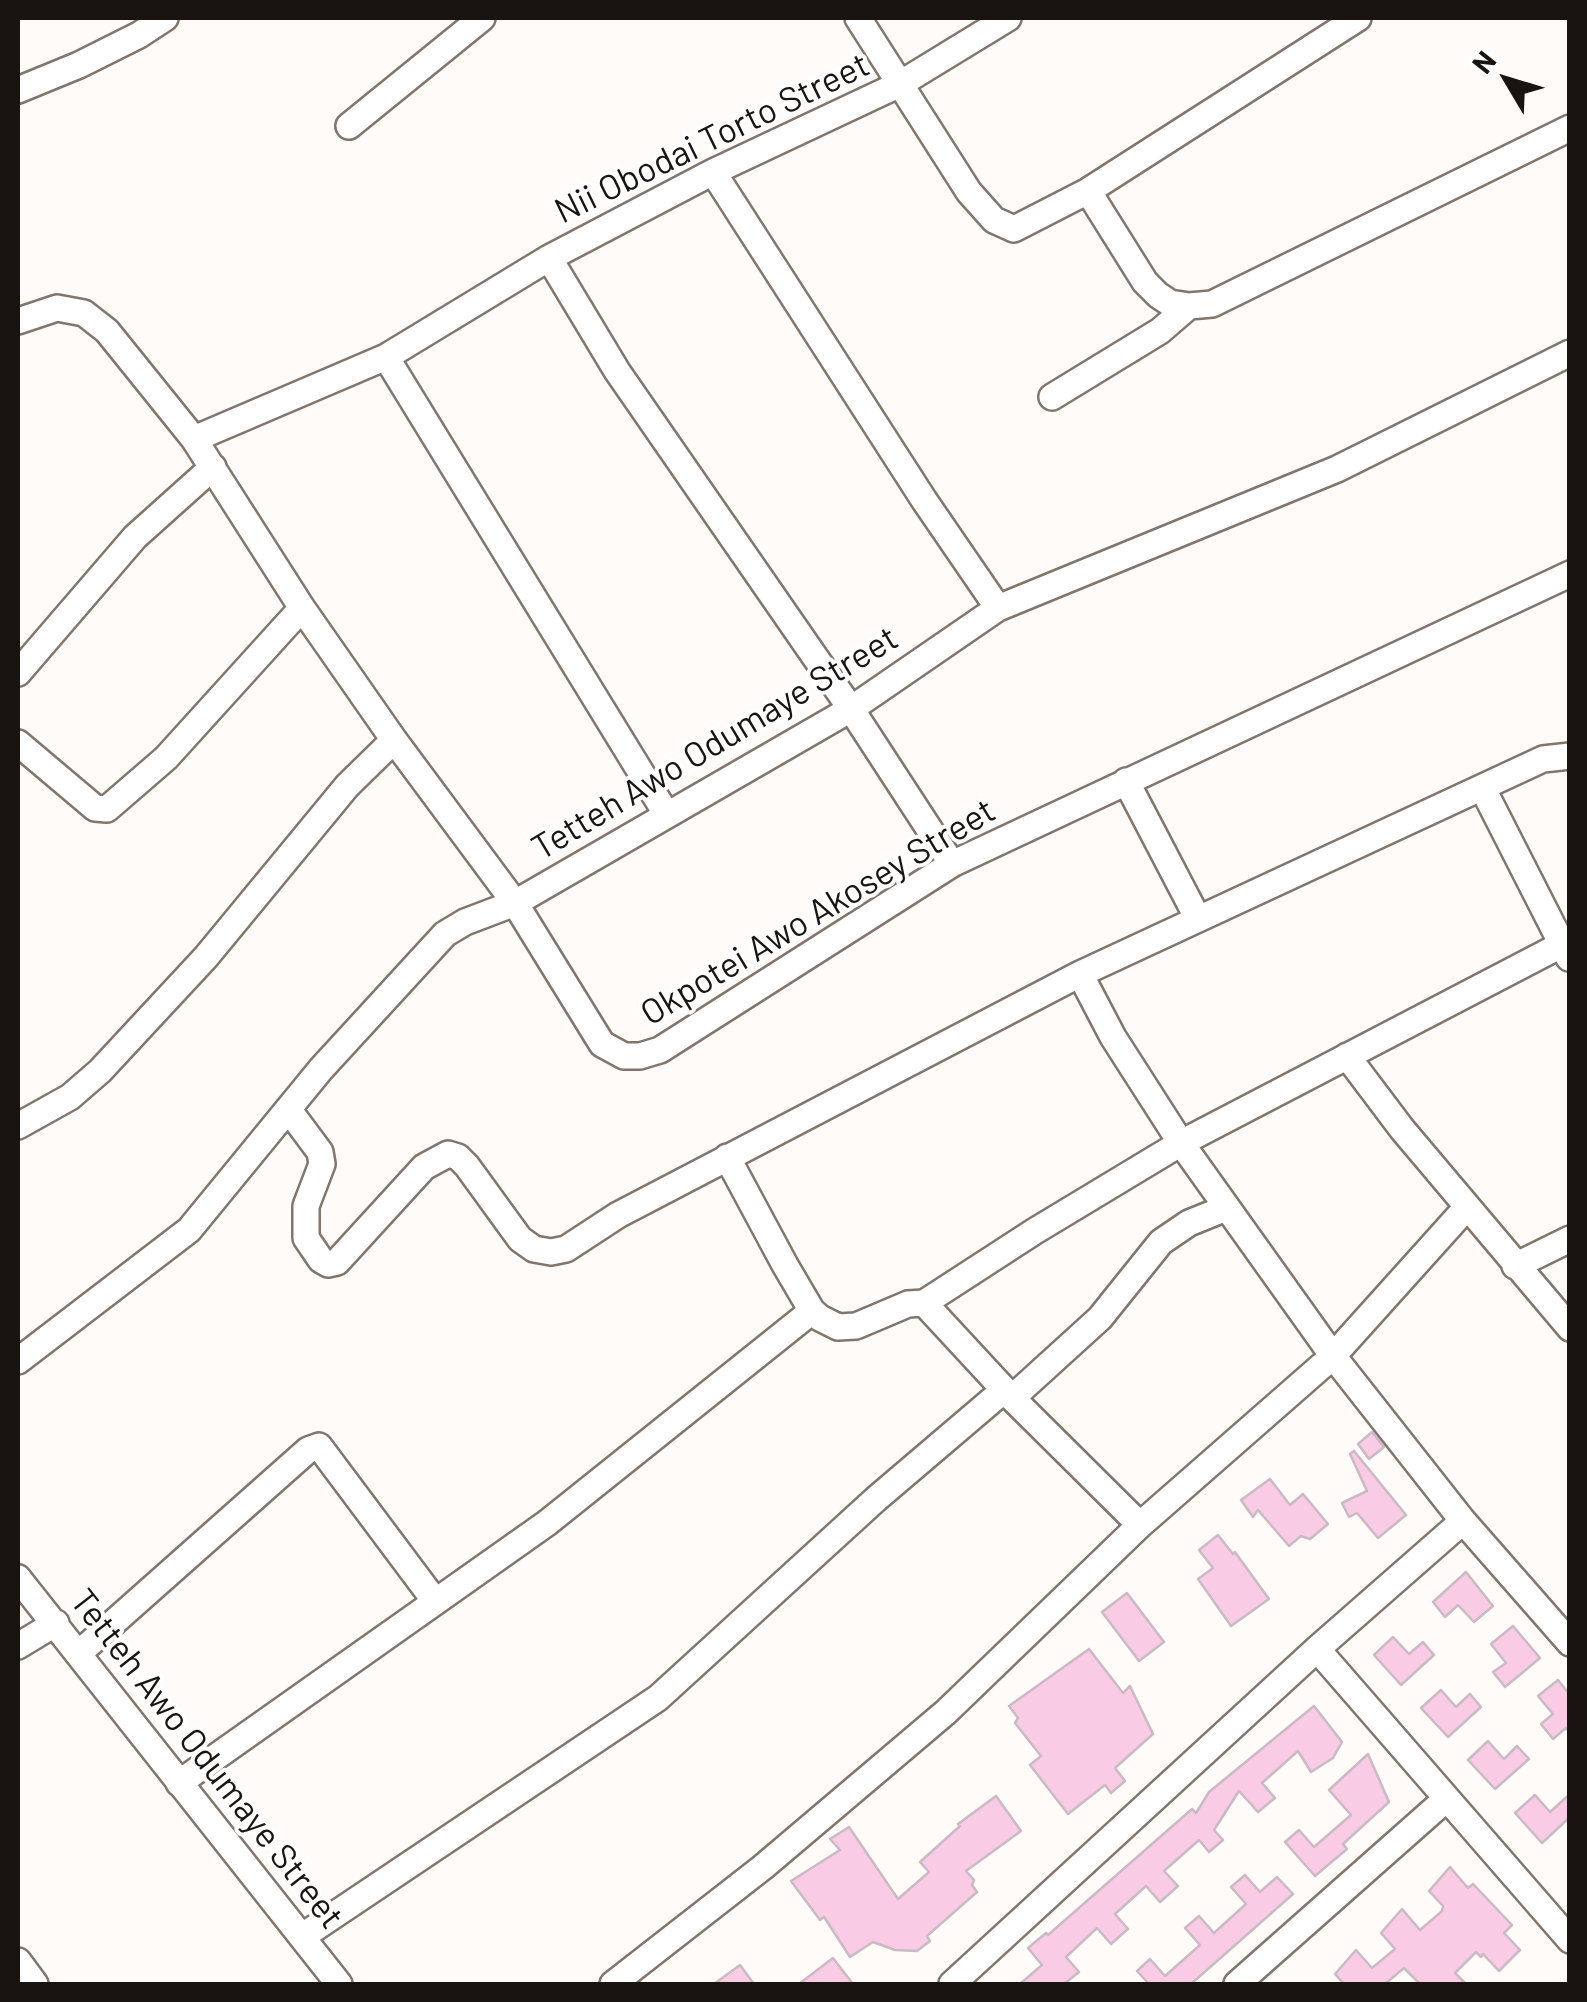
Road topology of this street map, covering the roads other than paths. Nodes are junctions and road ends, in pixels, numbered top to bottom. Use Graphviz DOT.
graph roads {
  1 [pos="165,18"];
  2 [pos="482,18"];
  3 [pos="858,18"];
  4 [pos="1008,18"];
  5 [pos="1358,18"];
  6 [pos="900,84"];
  7 [pos="18,90"];
  8 [pos="348,126"];
  9 [pos="1570,128"];
  10 [pos="713,172"];
  11 [pos="1088,191"];
  12 [pos="549,258"];
  13 [pos="1190,306"];
  14 [pos="18,321"];
  15 [pos="1570,354"];
  16 [pos="386,357"];
  17 [pos="1052,397"];
  18 [pos="194,439"];
  19 [pos="220,477"];
  20 [pos="1570,574"];
  21 [pos="302,608"];
  22 [pos="998,608"];
  23 [pos="18,673"];
  24 [pos="850,709"];
  25 [pos="394,740"];
  26 [pos="18,743"];
  27 [pos="1570,756"];
  28 [pos="1126,780"];
  29 [pos="1483,788"];
  30 [pos="667,815"];
  31 [pos="952,864"];
  32 [pos="515,903"];
  33 [pos="1197,917"];
  34 [pos="1566,951"];
  35 [pos="1080,974"];
  36 [pos="1347,1056"];
  37 [pos="288,1109"];
  38 [pos="18,1126"];
  39 [pos="1182,1143"];
  40 [pos="727,1156"];
  41 [pos="1466,1207"];
  42 [pos="1226,1208"];
  43 [pos="1570,1238"];
  44 [pos="1515,1266"];
  45 [pos="924,1303"];
  46 [pos="812,1311"];
  47 [pos="1570,1328"];
  48 [pos="1333,1356"];
  49 [pos="18,1361"];
  50 [pos="1008,1394"];
  51 [pos="1463,1521"];
  52 [pos="1140,1525"];
  53 [pos="18,1578"];
  54 [pos="435,1601"];
  55 [pos="56,1624"];
  56 [pos="1570,1643"];
  57 [pos="18,1646"];
  58 [pos="1317,1649"];
  59 [pos="78,1654"];
  60 [pos="179,1783"];
  61 [pos="1445,1800"];
  62 [pos="303,1936"];
  63 [pos="1570,1940"];
  64 [pos="18,1961"];
  65 [pos="327,1980"];
  66 [pos="627,1980"];
  67 [pos="35,1984"];
  68 [pos="952,1984"];
  69 [pos="1237,1984"];
  1 -- 7 [label="street"];
  2 -- 8 [label="street"];
  3 -- 6 [label="street"];
  4 -- 6 [label="street, Nii Obodai Torto Street"];
  5 -- 11 [label="street"];
  6 -- 10 [label="street, Nii Obodai Torto Street"];
  6 -- 11 [label="street"];
  9 -- 13 [label="street"];
  10 -- 12 [label="street, Nii Obodai Torto Street"];
  10 -- 22 [label="street"];
  11 -- 13 [label="street"];
  12 -- 16 [label="street, Nii Obodai Torto Street"];
  12 -- 24 [label="street"];
  13 -- 17 [label="street"];
  14 -- 18 [label="street, Okpotei Awo Akosey Street"];
  15 -- 22 [label="street, Tetteh Awo Odumaye Street"];
  16 -- 18 [label="street, Nii Obodai Torto Street"];
  16 -- 30 [label="street"];
  18 -- 19 [label="street, Okpotei Awo Akosey Street"];
  19 -- 21 [label="street, Okpotei Awo Akosey Street"];
  19 -- 23 [label="street"];
  20 -- 28 [label="street, Okpotei Awo Akosey Street"];
  21 -- 25 [label="street, Okpotei Awo Akosey Street"];
  21 -- 26 [label="street"];
  22 -- 24 [label="street, Tetteh Awo Odumaye Street"];
  24 -- 30 [label="street, Tetteh Awo Odumaye Street"];
  24 -- 31 [label="street"];
  25 -- 32 [label="street, Okpotei Awo Akosey Street"];
  25 -- 38 [label="street"];
  27 -- 29 [label="street"];
  28 -- 31 [label="street, Okpotei Awo Akosey Street"];
  28 -- 33 [label="street"];
  29 -- 33 [label="street"];
  29 -- 34 [label="street"];
  30 -- 32 [label="street, Tetteh Awo Odumaye Street"];
  31 -- 32 [label="street, Okpotei Awo Akosey Street"];
  32 -- 37 [label="street, Tetteh Awo Odumaye Street"];
  33 -- 35 [label="street"];
  34 -- 36 [label="street"];
  35 -- 39 [label="street"];
  35 -- 40 [label="street"];
  36 -- 39 [label="street"];
  36 -- 41 [label="street"];
  37 -- 40 [label="street"];
  37 -- 49 [label="street, Tetteh Awo Odumaye Street"];
  39 -- 42 [label="street"];
  39 -- 45 [label="street"];
  40 -- 46 [label="street"];
  41 -- 44 [label="street"];
  41 -- 48 [label="street"];
  42 -- 48 [label="street"];
  42 -- 50 [label="street"];
  43 -- 44 [label="street"];
  44 -- 47 [label="street"];
  45 -- 46 [label="street"];
  45 -- 50 [label="street"];
  46 -- 54 [label="street"];
  48 -- 51 [label="street"];
  48 -- 52 [label="street"];
  50 -- 52 [label="street"];
  50 -- 62 [label="street"];
  51 -- 56 [label="street"];
  51 -- 58 [label="street"];
  52 -- 66 [label="street"];
  53 -- 55 [label="street, Tetteh Awo Odumaye Street"];
  54 -- 59 [label="street"];
  54 -- 60 [label="street"];
  55 -- 57 [label="street"];
  55 -- 59 [label="street, Tetteh Awo Odumaye Street"];
  58 -- 61 [label="street"];
  58 -- 68 [label="street"];
  59 -- 60 [label="street, Tetteh Awo Odumaye Street"];
  60 -- 62 [label="street, Tetteh Awo Odumaye Street"];
  61 -- 63 [label="street"];
  61 -- 69 [label="street"];
  62 -- 65 [label="street, Tetteh Awo Odumaye Street"];
  64 -- 67 [label="street"];
}
